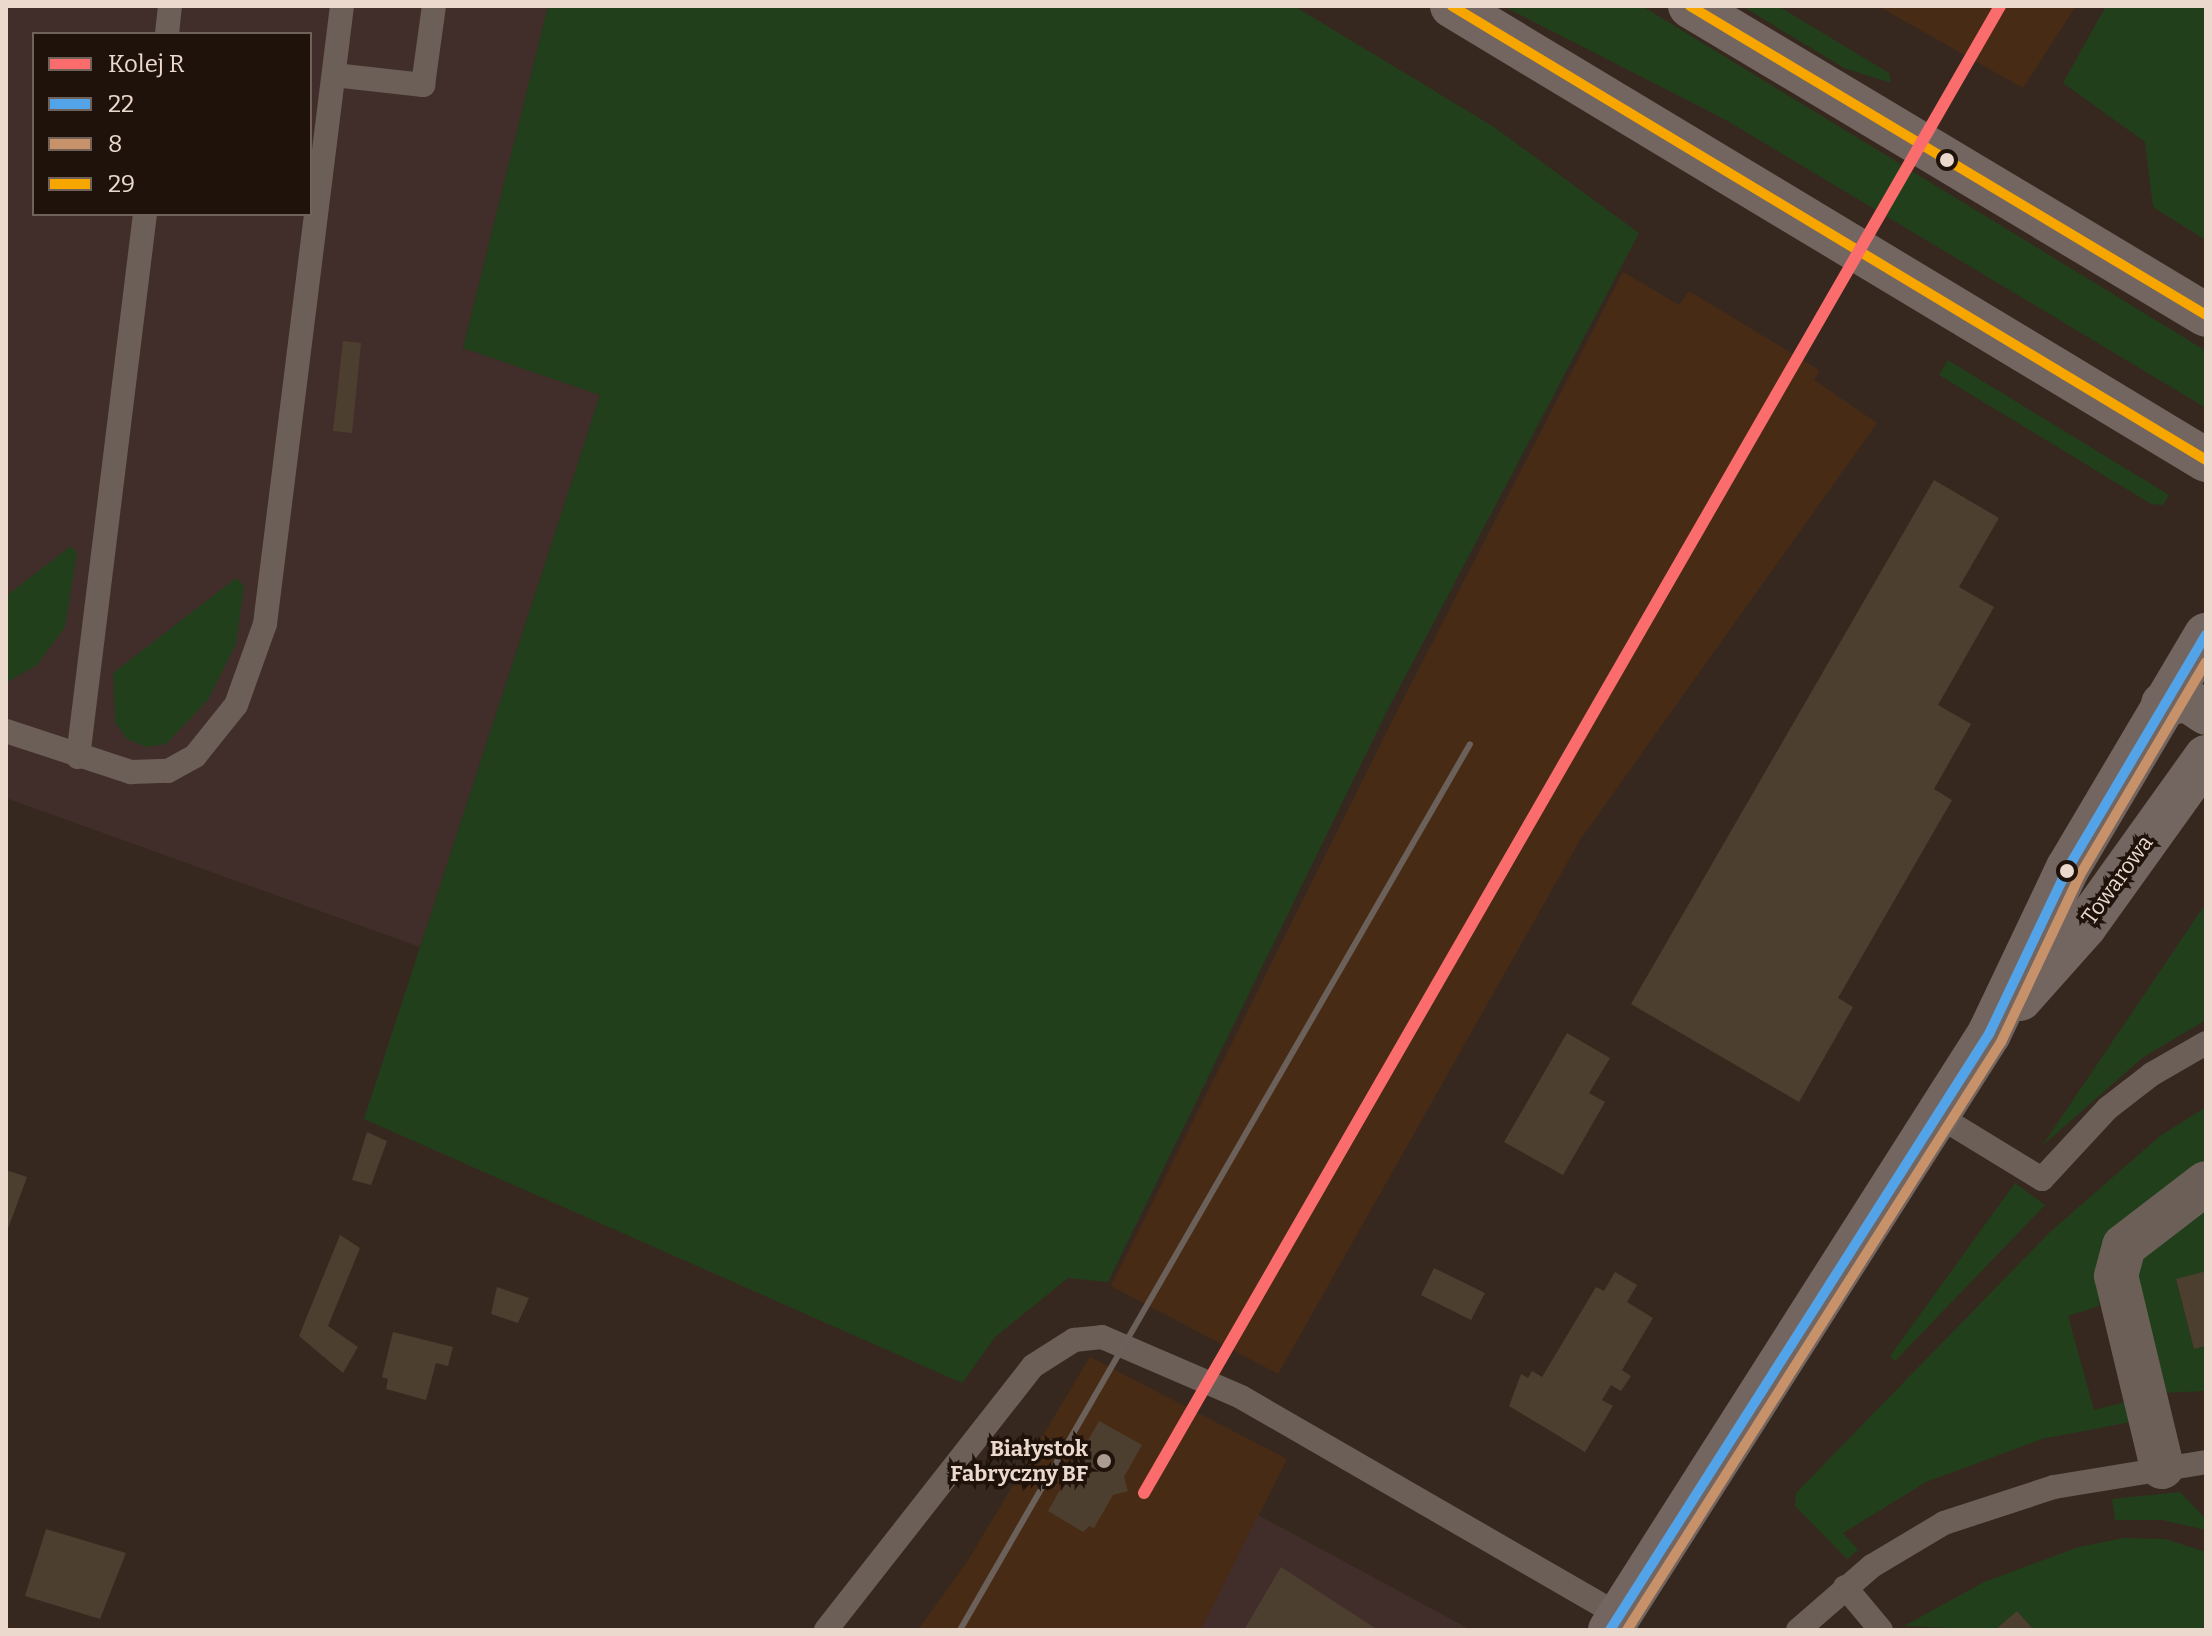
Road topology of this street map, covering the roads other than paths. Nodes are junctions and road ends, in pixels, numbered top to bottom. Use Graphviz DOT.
graph roads {
  1 [pos="170,6"];
  2 [pos="342,6"];
  3 [pos="434,6"];
  4 [pos="1452,6"];
  5 [pos="1690,6"];
  6 [pos="167,32"];
  7 [pos="334,75"];
  8 [pos="145,216"];
  9 [pos="2206,315"];
  10 [pos="2206,460"];
  11 [pos="2206,635"];
  12 [pos="2163,704"];
  13 [pos="2206,713"];
  14 [pos="6,731"];
  15 [pos="78,757"];
  16 [pos="2206,757"];
  17 [pos="1989,1034"];
  18 [pos="2206,1043"];
  19 [pos="1937,1115"];
  20 [pos="2206,1183"];
  21 [pos="2206,1462"];
  22 [pos="2162,1467"];
  23 [pos="1845,1587"];
  24 [pos="1615,1623"];
  25 [pos="826,1630"];
  26 [pos="1798,1630"];
  27 [pos="1881,1630"];
  1 -- 6 [label="lane"];
  2 -- 7 [label="lane"];
  3 -- 7 [label="lane"];
  4 -- 10 [label="main road"];
  5 -- 9 [label="main road"];
  7 -- 15 [label="lane"];
  8 -- 15 [label="lane"];
  11 -- 12 [label="main road, Towarowa"];
  12 -- 13 [label="main road"];
  12 -- 17 [label="main road, Towarowa"];
  14 -- 15 [label="lane"];
  16 -- 17 [label="main road, Towarowa"];
  17 -- 19 [label="main road, Towarowa"];
  18 -- 19 [label="lane"];
  19 -- 24 [label="main road, Towarowa"];
  20 -- 22 [label="street"];
  21 -- 22 [label="lane"];
  22 -- 23 [label="lane"];
  23 -- 26 [label="lane"];
  23 -- 27 [label="lane"];
  24 -- 25 [label="lane"];
}
